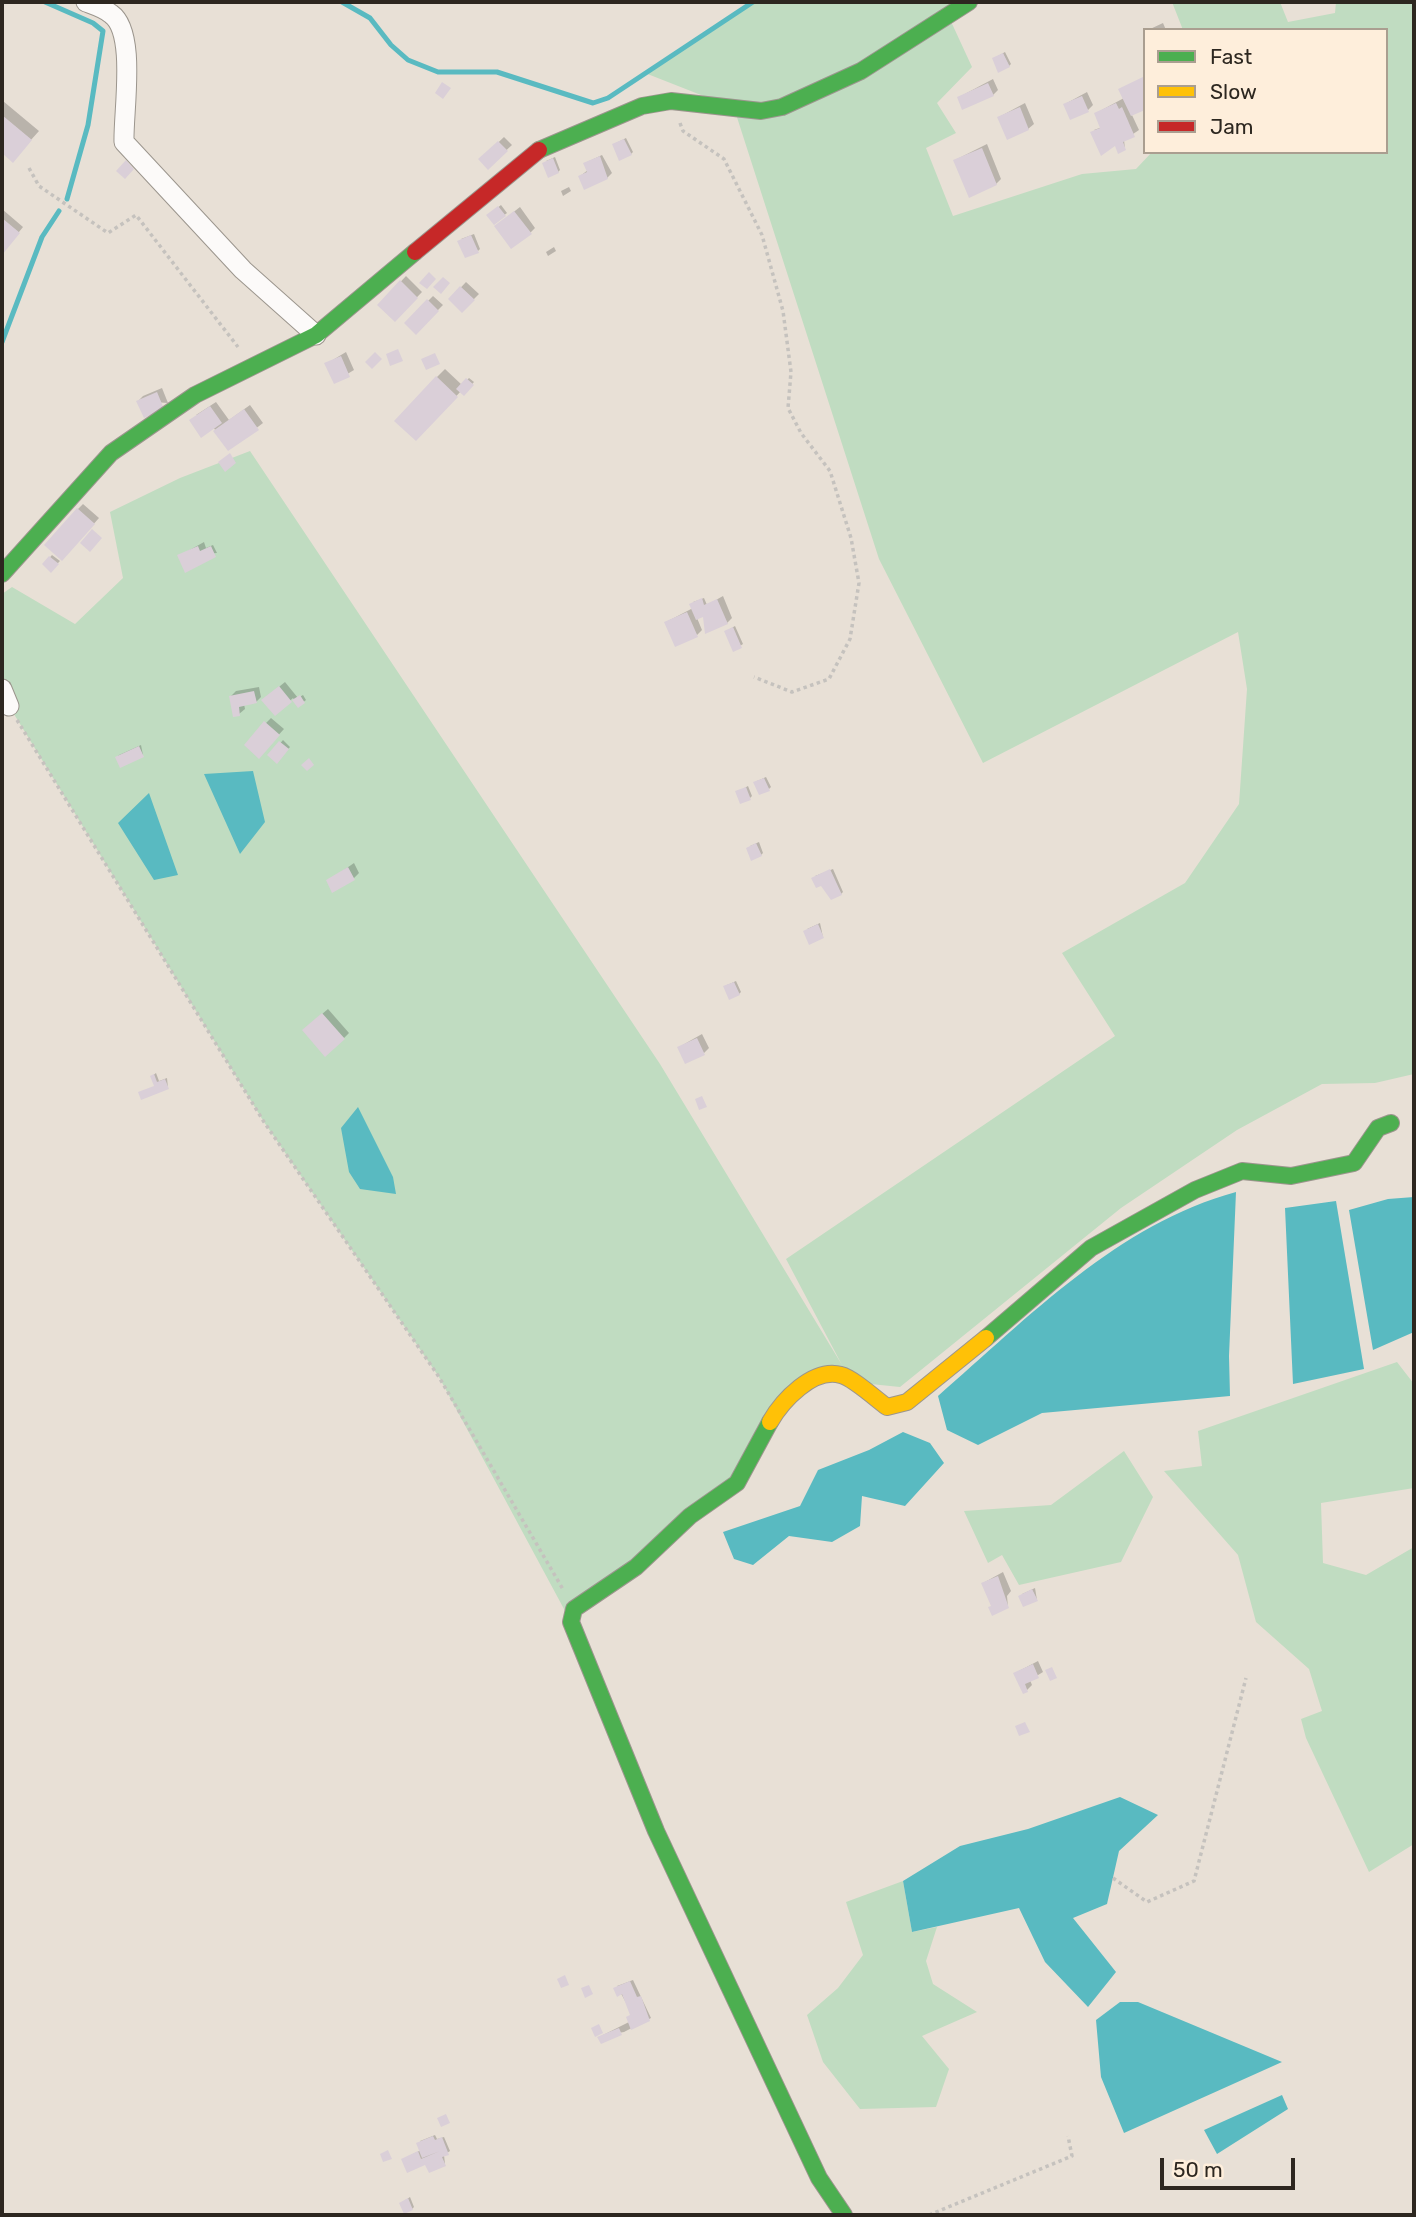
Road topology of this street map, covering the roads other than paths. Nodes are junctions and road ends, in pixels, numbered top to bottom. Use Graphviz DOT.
graph roads {
  1 [pos="86,2"];
  2 [pos="970,2"];
  3 [pos="316,335"];
  4 [pos="2,574"];
  5 [pos="1391,1123"];
  6 [pos="844,2215"];
  1 -- 3 [label="street"];
  2 -- 3 [label="street"];
  3 -- 4 [label="street"];
  5 -- 6 [label="street"];
}
